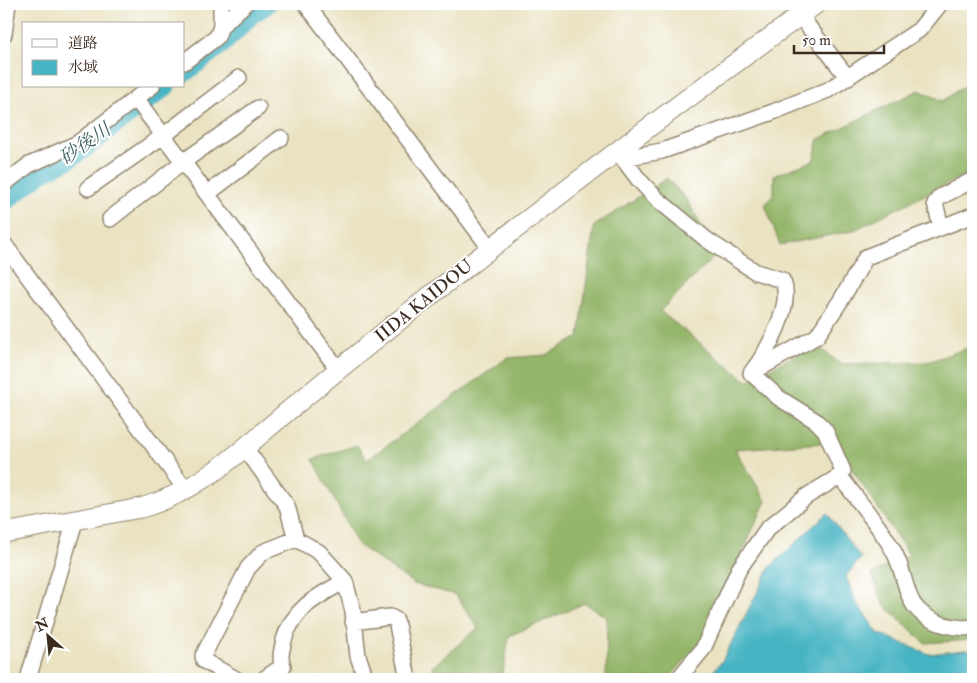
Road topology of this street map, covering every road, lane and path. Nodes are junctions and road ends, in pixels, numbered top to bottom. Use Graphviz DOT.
graph roads {
  1 [pos="8,4"];
  2 [pos="221,4"];
  3 [pos="245,4"];
  4 [pos="306,4"];
  5 [pos="816,4"];
  6 [pos="940,4"];
  7 [pos="796,10"];
  8 [pos="4,26"];
  9 [pos="221,26"];
  10 [pos="185,61"];
  11 [pos="239,78"];
  12 [pos="848,78"];
  13 [pos="150,88"];
  14 [pos="136,100"];
  15 [pos="258,108"];
  16 [pos="163,136"];
  17 [pos="281,138"];
  18 [pos="620,155"];
  19 [pos="183,162"];
  20 [pos="973,180"];
  21 [pos="4,184"];
  22 [pos="88,188"];
  23 [pos="207,194"];
  24 [pos="973,216"];
  25 [pos="110,219"];
  26 [pos="941,226"];
  27 [pos="4,244"];
  28 [pos="490,248"];
  29 [pos="338,370"];
  30 [pos="751,373"];
  31 [pos="245,448"];
  32 [pos="840,476"];
  33 [pos="186,490"];
  34 [pos="74,521"];
  35 [pos="4,533"];
  36 [pos="296,538"];
  37 [pos="346,581"];
  38 [pos="354,622"];
  39 [pos="973,627"];
  40 [pos="286,673"];
  41 [pos="31,678"];
  42 [pos="236,679"];
  43 [pos="264,679"];
  44 [pos="366,679"];
  45 [pos="408,679"];
  46 [pos="678,679"];
  1 -- 8 [label="street"];
  2 -- 9 [label="street"];
  3 -- 9 [label="street"];
  4 -- 28 [label="street"];
  5 -- 7 [label="main road, IIDA KAIDOU"];
  6 -- 12 [label="street"];
  7 -- 12 [label="street"];
  7 -- 18 [label="main road, IIDA KAIDOU"];
  9 -- 10 [label="street"];
  11 -- 16 [label="street"];
  12 -- 18 [label="street"];
  13 -- 14 [label="street"];
  14 -- 16 [label="street"];
  14 -- 21 [label="street"];
  15 -- 19 [label="street"];
  16 -- 19 [label="street"];
  16 -- 22 [label="street"];
  17 -- 23 [label="street"];
  18 -- 28 [label="main road, IIDA KAIDOU"];
  18 -- 30 [label="street"];
  19 -- 23 [label="street"];
  19 -- 25 [label="street"];
  20 -- 26 [label="street"];
  23 -- 29 [label="street"];
  24 -- 26 [label="street"];
  26 -- 30 [label="street"];
  27 -- 33 [label="street"];
  28 -- 29 [label="main road, IIDA KAIDOU"];
  29 -- 31 [label="main road, IIDA KAIDOU"];
  30 -- 32 [label="street"];
  31 -- 33 [label="main road, IIDA KAIDOU"];
  31 -- 36 [label="street"];
  32 -- 39 [label="street"];
  32 -- 46 [label="street"];
  33 -- 34 [label="main road, IIDA KAIDOU"];
  34 -- 35 [label="main road, IIDA KAIDOU"];
  34 -- 41 [label="street"];
  36 -- 37 [label="street"];
  36 -- 42 [label="street"];
  37 -- 38 [label="street"];
  37 -- 40 [label="street"];
  38 -- 44 [label="street"];
  38 -- 45 [label="street"];
  40 -- 43 [label="street"];
}
